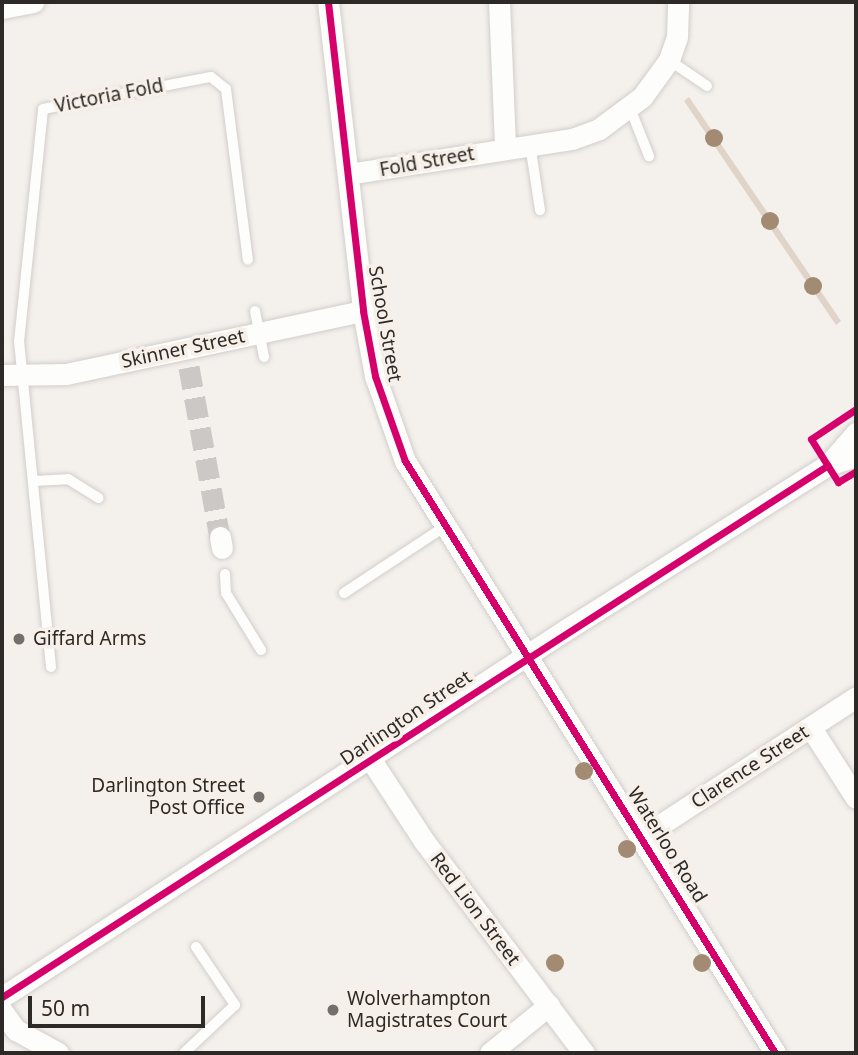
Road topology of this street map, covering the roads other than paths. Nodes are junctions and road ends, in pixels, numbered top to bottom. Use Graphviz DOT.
graph roads {
  1 [pos="33,2"];
  2 [pos="328,2"];
  3 [pos="499,2"];
  4 [pos="678,2"];
  5 [pos="2,8"];
  6 [pos="669,60"];
  7 [pos="707,86"];
  8 [pos="630,108"];
  9 [pos="530,144"];
  10 [pos="505,148"];
  11 [pos="649,156"];
  12 [pos="348,174"];
  13 [pos="540,210"];
  14 [pos="248,260"];
  15 [pos="255,311"];
  16 [pos="363,311"];
  17 [pos="258,332"];
  18 [pos="264,358"];
  19 [pos="12,376"];
  20 [pos="856,433"];
  21 [pos="856,456"];
  22 [pos="828,465"];
  23 [pos="34,481"];
  24 [pos="98,498"];
  25 [pos="447,525"];
  26 [pos="223,555"];
  27 [pos="344,593"];
  28 [pos="261,650"];
  29 [pos="529,655"];
  30 [pos="51,667"];
  31 [pos="856,697"];
  32 [pos="811,728"];
  33 [pos="371,760"];
  34 [pos="856,798"];
  35 [pos="643,836"];
  36 [pos="196,947"];
  37 [pos="2,997"];
  38 [pos="549,1005"];
  39 [pos="2,1011"];
  40 [pos="58,1053"];
  41 [pos="184,1053"];
  42 [pos="489,1053"];
  43 [pos="584,1053"];
  44 [pos="775,1053"];
  1 -- 5 [label="street"];
  2 -- 12 [label="street, School Street"];
  3 -- 10 [label="street"];
  4 -- 6 [label="street, Fold Street"];
  6 -- 7 [label="lane"];
  6 -- 8 [label="street, Fold Street"];
  8 -- 9 [label="street, Fold Street"];
  8 -- 11 [label="lane"];
  9 -- 10 [label="street, Fold Street"];
  9 -- 13 [label="lane"];
  10 -- 12 [label="street, Fold Street"];
  12 -- 16 [label="street, School Street"];
  14 -- 19 [label="lane, Victoria Fold"];
  15 -- 17 [label="lane"];
  16 -- 17 [label="street, Skinner Street"];
  16 -- 25 [label="street, School Street"];
  17 -- 18 [label="lane"];
  17 -- 19 [label="street, Skinner Street"];
  19 -- 23 [label="lane"];
  20 -- 22 [label="street, Darlington Street"];
  21 -- 22 [label="street, Darlington Street"];
  22 -- 29 [label="street, Darlington Street"];
  23 -- 24 [label="lane"];
  23 -- 30 [label="lane"];
  25 -- 27 [label="lane"];
  25 -- 29 [label="street, School Street"];
  26 -- 28 [label="lane"];
  29 -- 33 [label="street, Darlington Street"];
  29 -- 35 [label="street, Waterloo Road"];
  31 -- 32 [label="street, Clarence Street"];
  32 -- 34 [label="street"];
  32 -- 35 [label="street, Clarence Street"];
  33 -- 37 [label="street, Darlington Street"];
  33 -- 38 [label="street, Red Lion Street"];
  35 -- 44 [label="street, Waterloo Road"];
  36 -- 41 [label="lane"];
  38 -- 42 [label="street"];
  38 -- 43 [label="street, Red Lion Street"];
  39 -- 40 [label="street"];
}
